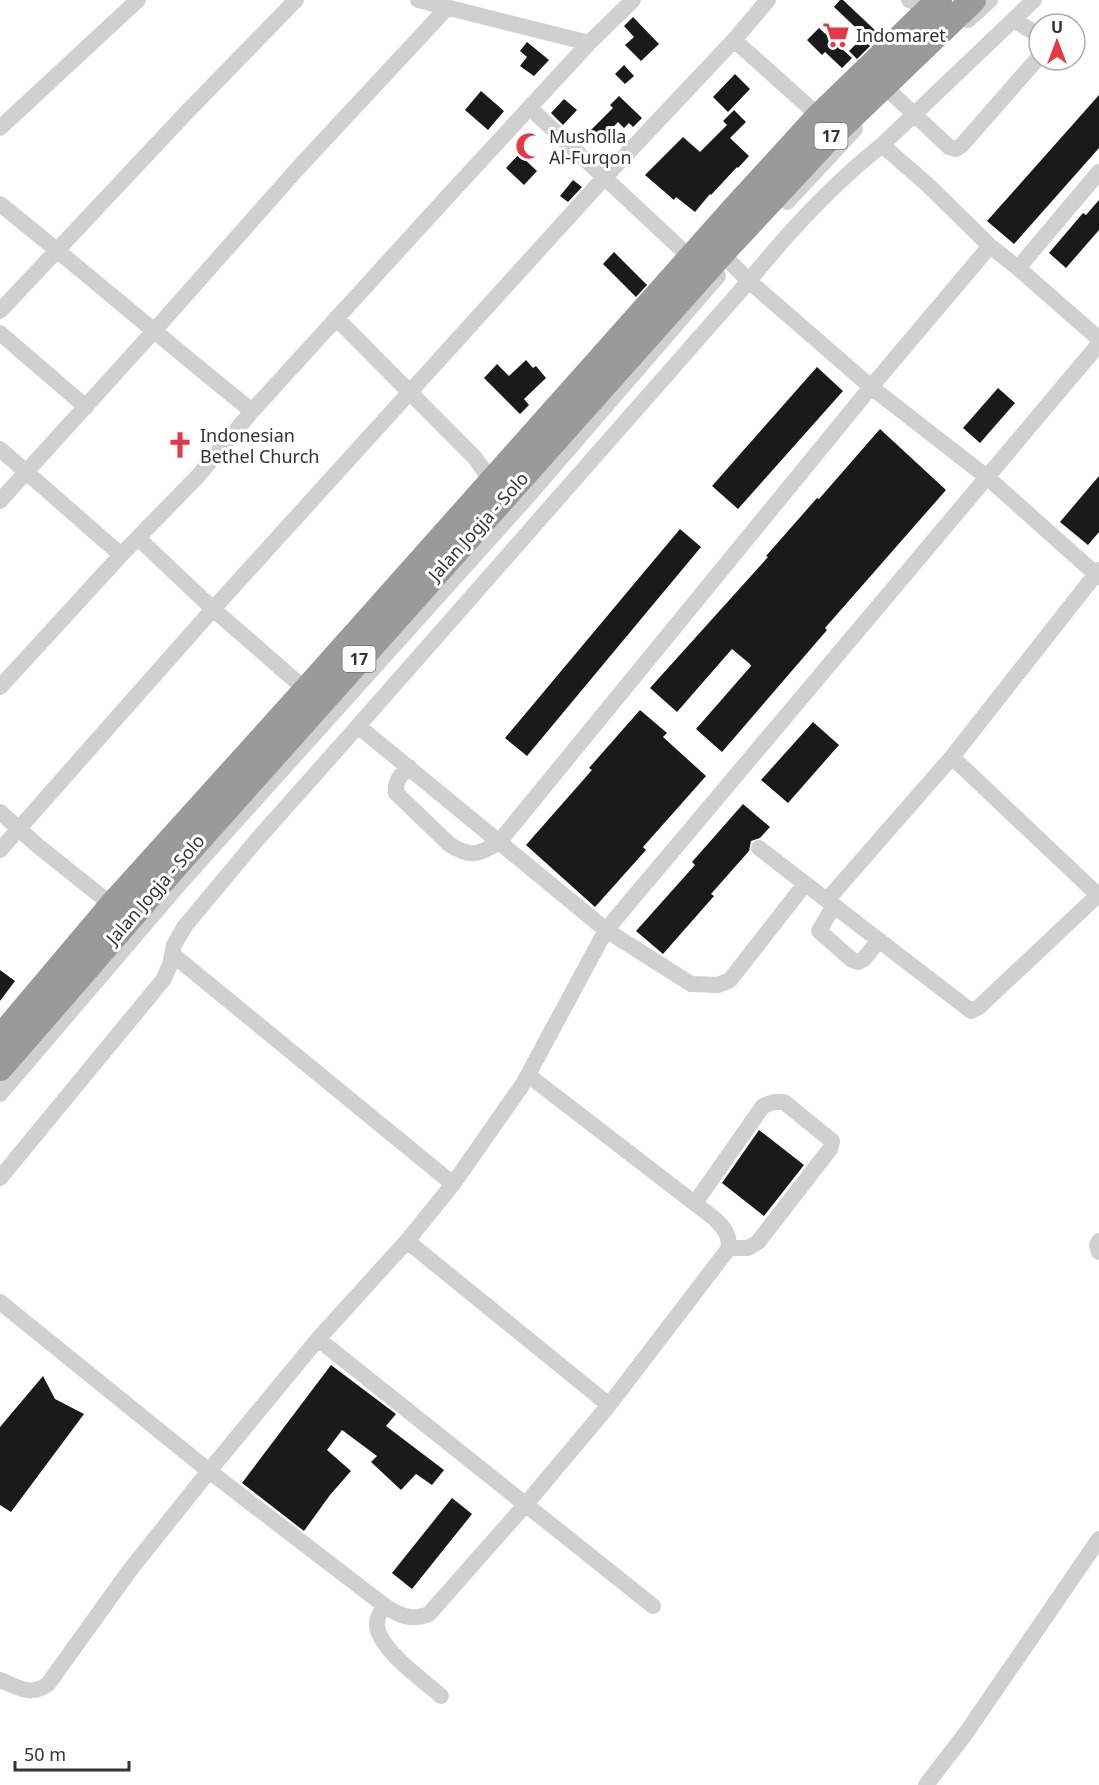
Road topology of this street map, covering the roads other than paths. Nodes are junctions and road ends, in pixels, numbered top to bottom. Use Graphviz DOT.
graph roads {
  1 [pos="138,0"];
  2 [pos="296,0"];
  3 [pos="418,0"];
  4 [pos="633,0"];
  5 [pos="768,0"];
  6 [pos="973,0"];
  7 [pos="990,0"];
  8 [pos="1034,0"];
  9 [pos="447,8"];
  10 [pos="931,8"];
  11 [pos="1013,20"];
  12 [pos="1027,28"];
  13 [pos="734,40"];
  14 [pos="590,43"];
  15 [pos="1027,71"];
  16 [pos="886,88"];
  17 [pos="531,109"];
  18 [pos="914,115"];
  19 [pos="819,116"];
  20 [pos="0,128"];
  21 [pos="882,145"];
  22 [pos="1099,172"];
  23 [pos="605,177"];
  24 [pos="0,204"];
  25 [pos="990,246"];
  26 [pos="57,249"];
  27 [pos="720,252"];
  28 [pos="690,260"];
  29 [pos="1018,268"];
  30 [pos="749,281"];
  31 [pos="0,311"];
  32 [pos="336,318"];
  33 [pos="153,332"];
  34 [pos="0,333"];
  35 [pos="1099,339"];
  36 [pos="1099,344"];
  37 [pos="871,387"];
  38 [pos="409,393"];
  39 [pos="86,407"];
  40 [pos="252,411"];
  41 [pos="0,449"];
  42 [pos="26,473"];
  43 [pos="988,478"];
  44 [pos="491,480"];
  45 [pos="0,501"];
  46 [pos="138,538"];
  47 [pos="121,555"];
  48 [pos="1098,574"];
  49 [pos="213,609"];
  50 [pos="0,687"];
  51 [pos="306,690"];
  52 [pos="358,726"];
  53 [pos="952,758"];
  54 [pos="408,767"];
  55 [pos="0,812"];
  56 [pos="20,829"];
  57 [pos="499,842"];
  58 [pos="759,848"];
  59 [pos="0,850"];
  60 [pos="805,884"];
  61 [pos="1098,895"];
  62 [pos="830,902"];
  63 [pos="130,915"];
  64 [pos="606,930"];
  65 [pos="879,940"];
  66 [pos="172,954"];
  67 [pos="0,1038"];
  68 [pos="0,1068"];
  69 [pos="528,1075"];
  70 [pos="0,1094"];
  71 [pos="0,1178"];
  72 [pos="453,1184"];
  73 [pos="695,1203"];
  74 [pos="407,1241"];
  75 [pos="1099,1241"];
  76 [pos="729,1248"];
  77 [pos="1099,1252"];
  78 [pos="0,1302"];
  79 [pos="318,1340"];
  80 [pos="609,1405"];
  81 [pos="209,1471"];
  82 [pos="526,1504"];
  83 [pos="1099,1539"];
  84 [pos="385,1606"];
  85 [pos="653,1606"];
  86 [pos="0,1680"];
  87 [pos="441,1696"];
  88 [pos="926,1785"];
  1 -- 20 [label="street"];
  2 -- 26 [label="street"];
  3 -- 9 [label="street"];
  4 -- 14 [label="street"];
  5 -- 13 [label="street"];
  6 -- 10 [label="highway, Jalan Jogja - Solo / 17"];
  7 -- 16 [label="street"];
  8 -- 11 [label="street"];
  9 -- 14 [label="street"];
  9 -- 33 [label="street"];
  10 -- 16 [label="highway, Jalan Jogja - Solo / 17"];
  10 -- 19 [label="highway, Jalan Jogja - Solo / 17"];
  11 -- 12 [label="street"];
  11 -- 18 [label="street"];
  13 -- 19 [label="street"];
  13 -- 23 [label="street"];
  14 -- 17 [label="street"];
  15 -- 18 [label="street"];
  16 -- 18 [label="street"];
  16 -- 27 [label="highway, Jalan Jogja - Solo / 17"];
  17 -- 23 [label="street"];
  17 -- 32 [label="street"];
  18 -- 21 [label="street"];
  19 -- 27 [label="highway, Jalan Jogja - Solo / 17"];
  21 -- 25 [label="street"];
  21 -- 30 [label="street"];
  22 -- 29 [label="street"];
  23 -- 28 [label="street"];
  23 -- 38 [label="street"];
  24 -- 26 [label="street"];
  25 -- 29 [label="street"];
  25 -- 37 [label="street"];
  26 -- 31 [label="street"];
  26 -- 33 [label="street"];
  27 -- 28 [label="highway, Jalan Jogja - Solo / 17"];
  27 -- 30 [label="street"];
  27 -- 63 [label="highway, Jalan Jogja - Solo / 17"];
  28 -- 44 [label="highway, Jalan Jogja - Solo / 17"];
  29 -- 35 [label="street"];
  30 -- 37 [label="street"];
  30 -- 52 [label="street"];
  32 -- 38 [label="street"];
  32 -- 40 [label="street"];
  33 -- 39 [label="street"];
  33 -- 40 [label="street"];
  34 -- 39 [label="street"];
  36 -- 43 [label="street"];
  37 -- 43 [label="street"];
  37 -- 57 [label="street"];
  38 -- 44 [label="street"];
  38 -- 49 [label="street"];
  39 -- 42 [label="street"];
  40 -- 46 [label="street"];
  41 -- 42 [label="street"];
  42 -- 45 [label="street"];
  42 -- 47 [label="street"];
  43 -- 48 [label="street"];
  43 -- 64 [label="street"];
  44 -- 51 [label="highway, Jalan Jogja - Solo / 17"];
  46 -- 47 [label="street"];
  46 -- 49 [label="street"];
  47 -- 50 [label="street"];
  48 -- 53 [label="street"];
  49 -- 51 [label="street"];
  49 -- 56 [label="street"];
  51 -- 63 [label="highway, Jalan Jogja - Solo / 17"];
  52 -- 54 [label="street"];
  52 -- 66 [label="street"];
  53 -- 61 [label="street"];
  53 -- 62 [label="street"];
  54 -- 57 [label="street"];
  54 -- 57 [label="street"];
  55 -- 56 [label="street"];
  56 -- 59 [label="street"];
  56 -- 63 [label="street"];
  57 -- 64 [label="street"];
  58 -- 60 [label="street"];
  60 -- 62 [label="street"];
  60 -- 64 [label="street"];
  61 -- 65 [label="street"];
  62 -- 65 [label="street"];
  62 -- 65 [label="street"];
  63 -- 67 [label="highway, Jalan Jogja - Solo / 17"];
  63 -- 68 [label="highway, Jalan Jogja - Solo / 17"];
  63 -- 70 [label="street"];
  64 -- 69 [label="street"];
  66 -- 71 [label="street"];
  66 -- 72 [label="street"];
  69 -- 72 [label="street"];
  69 -- 73 [label="street"];
  72 -- 74 [label="street"];
  73 -- 76 [label="street"];
  73 -- 76 [label="street"];
  74 -- 79 [label="street"];
  74 -- 80 [label="street"];
  75 -- 77 [label="street"];
  76 -- 80 [label="street"];
  78 -- 81 [label="street"];
  79 -- 81 [label="street"];
  79 -- 82 [label="street"];
  80 -- 82 [label="street"];
  81 -- 84 [label="street"];
  81 -- 86 [label="street"];
  82 -- 84 [label="street"];
  82 -- 85 [label="street"];
  83 -- 88 [label="street"];
  84 -- 87 [label="street"];
}
